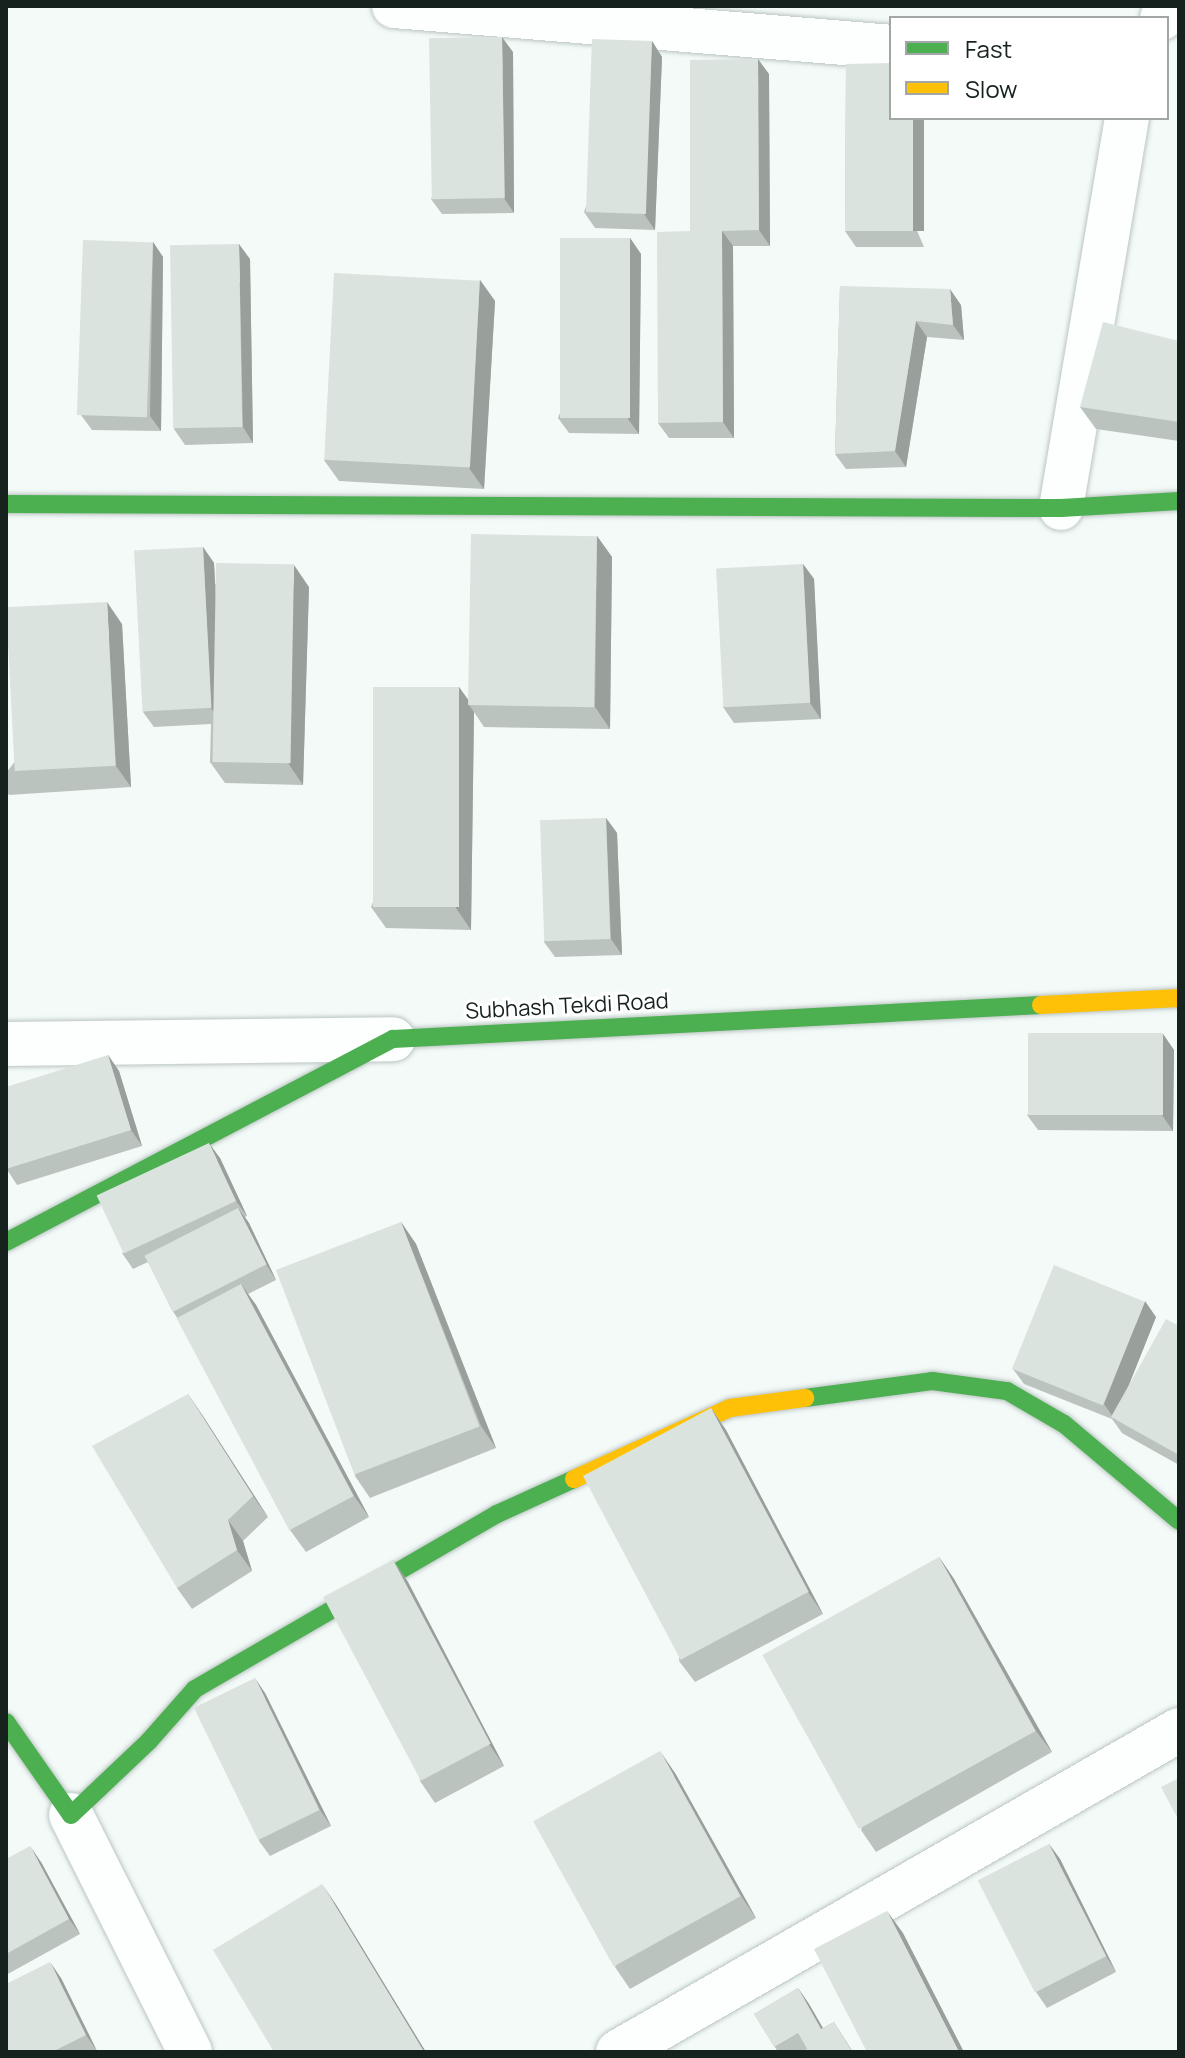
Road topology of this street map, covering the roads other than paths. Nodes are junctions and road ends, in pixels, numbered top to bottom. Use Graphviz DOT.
graph roads {
  1 [pos="394,6"];
  2 [pos="889,47"];
  3 [pos="1127,120"];
  4 [pos="1179,501"];
  5 [pos="6,504"];
  6 [pos="1061,508"];
  7 [pos="1179,998"];
  8 [pos="393,1039"];
  9 [pos="6,1044"];
  10 [pos="6,1242"];
  11 [pos="1179,1521"];
  12 [pos="6,1722"];
  13 [pos="1179,1730"];
  14 [pos="71,1815"];
  15 [pos="190,2052"];
  16 [pos="618,2052"];
  1 -- 2 [label="street"];
  3 -- 6 [label="street"];
  4 -- 6 [label="street"];
  5 -- 6 [label="street"];
  7 -- 8 [label="street, Subhash Tekdi Road"];
  8 -- 9 [label="street"];
  8 -- 10 [label="street, Subhash Tekdi Road"];
  11 -- 14 [label="street"];
  12 -- 14 [label="street"];
  13 -- 16 [label="street"];
  14 -- 15 [label="street"];
}
